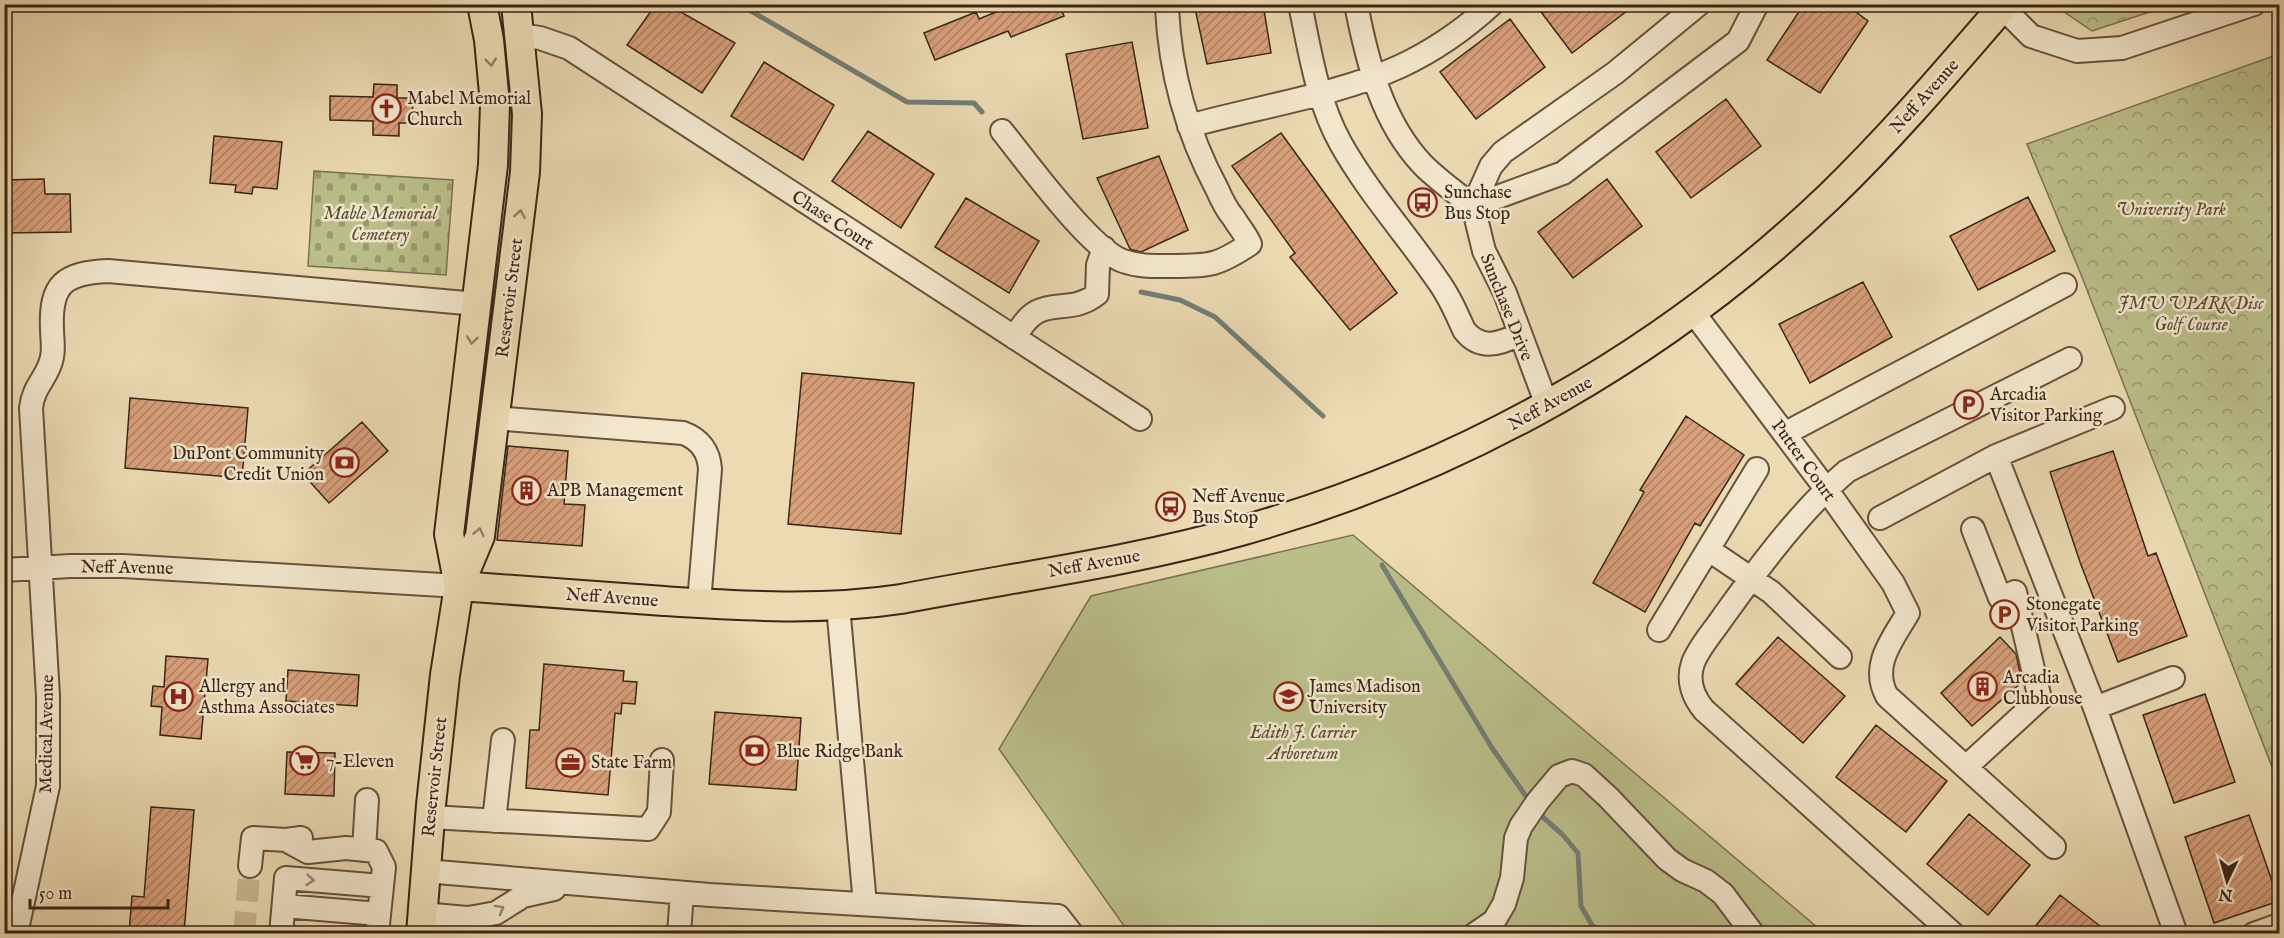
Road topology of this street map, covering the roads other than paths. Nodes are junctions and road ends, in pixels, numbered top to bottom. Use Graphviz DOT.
graph roads {
  1 [pos="482,4"];
  2 [pos="516,4"];
  3 [pos="1300,4"];
  4 [pos="1356,4"];
  5 [pos="1492,4"];
  6 [pos="1699,4"];
  7 [pos="1757,4"];
  8 [pos="2254,4"];
  9 [pos="2002,6"];
  10 [pos="1167,8"];
  11 [pos="520,35"];
  12 [pos="1373,77"];
  13 [pos="1319,93"];
  14 [pos="1190,126"];
  15 [pos="1002,131"];
  16 [pos="1473,206"];
  17 [pos="1104,248"];
  18 [pos="2065,285"];
  19 [pos="477,304"];
  20 [pos="1693,312"];
  21 [pos="1520,334"];
  22 [pos="1015,338"];
  23 [pos="2070,359"];
  24 [pos="1547,405"];
  25 [pos="2113,408"];
  26 [pos="494,418"];
  27 [pos="1140,419"];
  28 [pos="1786,433"];
  29 [pos="1996,456"];
  30 [pos="1757,469"];
  31 [pos="1826,489"];
  32 [pos="1880,518"];
  33 [pos="1973,529"];
  34 [pos="1709,550"];
  35 [pos="41,567"];
  36 [pos="4,570"];
  37 [pos="1750,579"];
  38 [pos="2046,580"];
  39 [pos="459,586"];
  40 [pos="2015,592"];
  41 [pos="699,603"];
  42 [pos="838,606"];
  43 [pos="1659,630"];
  44 [pos="1840,657"];
  45 [pos="2173,678"];
  46 [pos="2095,708"];
  47 [pos="502,741"];
  48 [pos="662,760"];
  49 [pos="1967,766"];
  50 [pos="368,800"];
  51 [pos="430,817"];
  52 [pos="494,821"];
  53 [pos="2054,847"];
  54 [pos="355,849"];
  55 [pos="250,866"];
  56 [pos="425,871"];
  57 [pos="585,884"];
  58 [pos="382,886"];
  59 [pos="682,893"];
  60 [pos="864,904"];
  61 [pos="284,906"];
  62 [pos="378,924"];
  63 [pos="421,924"];
  64 [pos="2276,926"];
  65 [pos="16,933"];
  66 [pos="281,933"];
  67 [pos="679,933"];
  68 [pos="1072,933"];
  69 [pos="1475,933"];
  70 [pos="1753,933"];
  71 [pos="1953,933"];
  72 [pos="2176,933"];
  73 [pos="2254,933"];
  1 -- 19 [label="main road, Reservoir Street, one-way"];
  2 -- 11 [label="main road, Reservoir Street"];
  3 -- 13 [label="street"];
  4 -- 12 [label="street"];
  5 -- 12 [label="street"];
  6 -- 16 [label="street"];
  7 -- 16 [label="street"];
  8 -- 9 [label="street"];
  9 -- 20 [label="main road, Neff Avenue"];
  10 -- 14 [label="street"];
  11 -- 22 [label="street, Chase Court"];
  26 -- 11 [label="main road, Reservoir Street, one-way"];
  12 -- 13 [label="street"];
  12 -- 16 [label="street"];
  13 -- 14 [label="street"];
  13 -- 21 [label="street"];
  14 -- 17 [label="street"];
  15 -- 17 [label="street"];
  16 -- 21 [label="street, Sunchase Drive"];
  17 -- 22 [label="street"];
  18 -- 28 [label="street"];
  19 -- 35 [label="street, Medical Avenue"];
  19 -- 39 [label="main road, Reservoir Street, one-way"];
  20 -- 24 [label="main road, Neff Avenue"];
  20 -- 28 [label="street, Putter Court"];
  21 -- 24 [label="street, Sunchase Drive"];
  22 -- 27 [label="street, Chase Court"];
  23 -- 31 [label="street"];
  24 -- 42 [label="main road, Neff Avenue"];
  25 -- 29 [label="street"];
  39 -- 26 [label="main road, Reservoir Street, one-way"];
  26 -- 41 [label="street"];
  28 -- 31 [label="street, Putter Court"];
  29 -- 32 [label="street"];
  29 -- 38 [label="street"];
  30 -- 34 [label="street"];
  31 -- 37 [label="street"];
  31 -- 49 [label="street, Putter Court"];
  33 -- 40 [label="street"];
  34 -- 37 [label="street"];
  34 -- 43 [label="street"];
  35 -- 36 [label="street, Neff Avenue"];
  35 -- 39 [label="street, Neff Avenue"];
  35 -- 65 [label="street, Medical Avenue"];
  37 -- 44 [label="street"];
  37 -- 71 [label="street"];
  38 -- 40 [label="street"];
  38 -- 46 [label="street"];
  39 -- 41 [label="main road, Neff Avenue"];
  39 -- 51 [label="main road, Reservoir Street"];
  40 -- 49 [label="street"];
  41 -- 42 [label="main road, Neff Avenue"];
  42 -- 60 [label="street"];
  45 -- 46 [label="street"];
  46 -- 72 [label="street"];
  47 -- 52 [label="street"];
  48 -- 52 [label="street"];
  49 -- 53 [label="street"];
  50 -- 54 [label="street"];
  51 -- 52 [label="street"];
  51 -- 56 [label="main road, Reservoir Street"];
  54 -- 55 [label="street"];
  54 -- 58 [label="street"];
  56 -- 57 [label="street"];
  56 -- 63 [label="main road, Reservoir Street"];
  57 -- 59 [label="street"];
  63 -- 57 [label="street, one-way"];
  61 -- 58 [label="street, one-way"];
  58 -- 62 [label="street"];
  59 -- 60 [label="street"];
  59 -- 67 [label="street"];
  60 -- 68 [label="street"];
  61 -- 62 [label="street"];
  61 -- 66 [label="street"];
  64 -- 73 [label="street"];
  69 -- 70 [label="street"];
}
